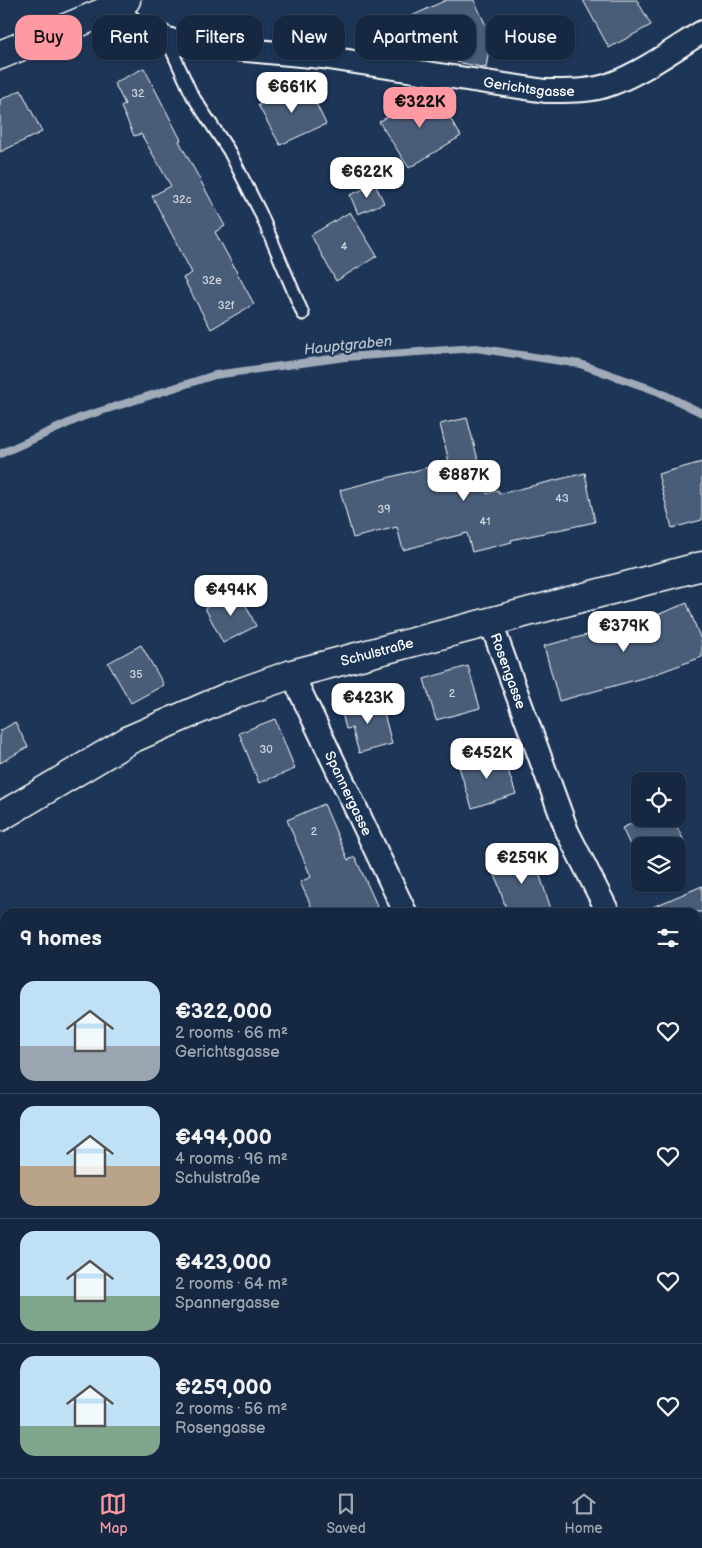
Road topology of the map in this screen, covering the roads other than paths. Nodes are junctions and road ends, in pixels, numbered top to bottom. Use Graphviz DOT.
graph roads {
  1 [pos="120,4"];
  2 [pos="128,15"];
  3 [pos="702,32"];
  4 [pos="167,40"];
  5 [pos="0,55"];
  6 [pos="303,314"];
  7 [pos="702,566"];
  8 [pos="491,623"];
  9 [pos="292,674"];
  10 [pos="0,817"];
  11 [pos="403,908"];
  12 [pos="606,908"];
  1 -- 2 [label="street, Gerichtsgasse"];
  1 -- 5 [label="street"];
  3 -- 4 [label="street, Gerichtsgasse"];
  4 -- 6 [label="lane"];
  7 -- 8 [label="street, Schulstraße"];
  8 -- 9 [label="street, Schulstraße"];
  8 -- 12 [label="street, Rosengasse"];
  9 -- 10 [label="street, Schulstraße"];
  9 -- 11 [label="street, Spannergasse"];
}
